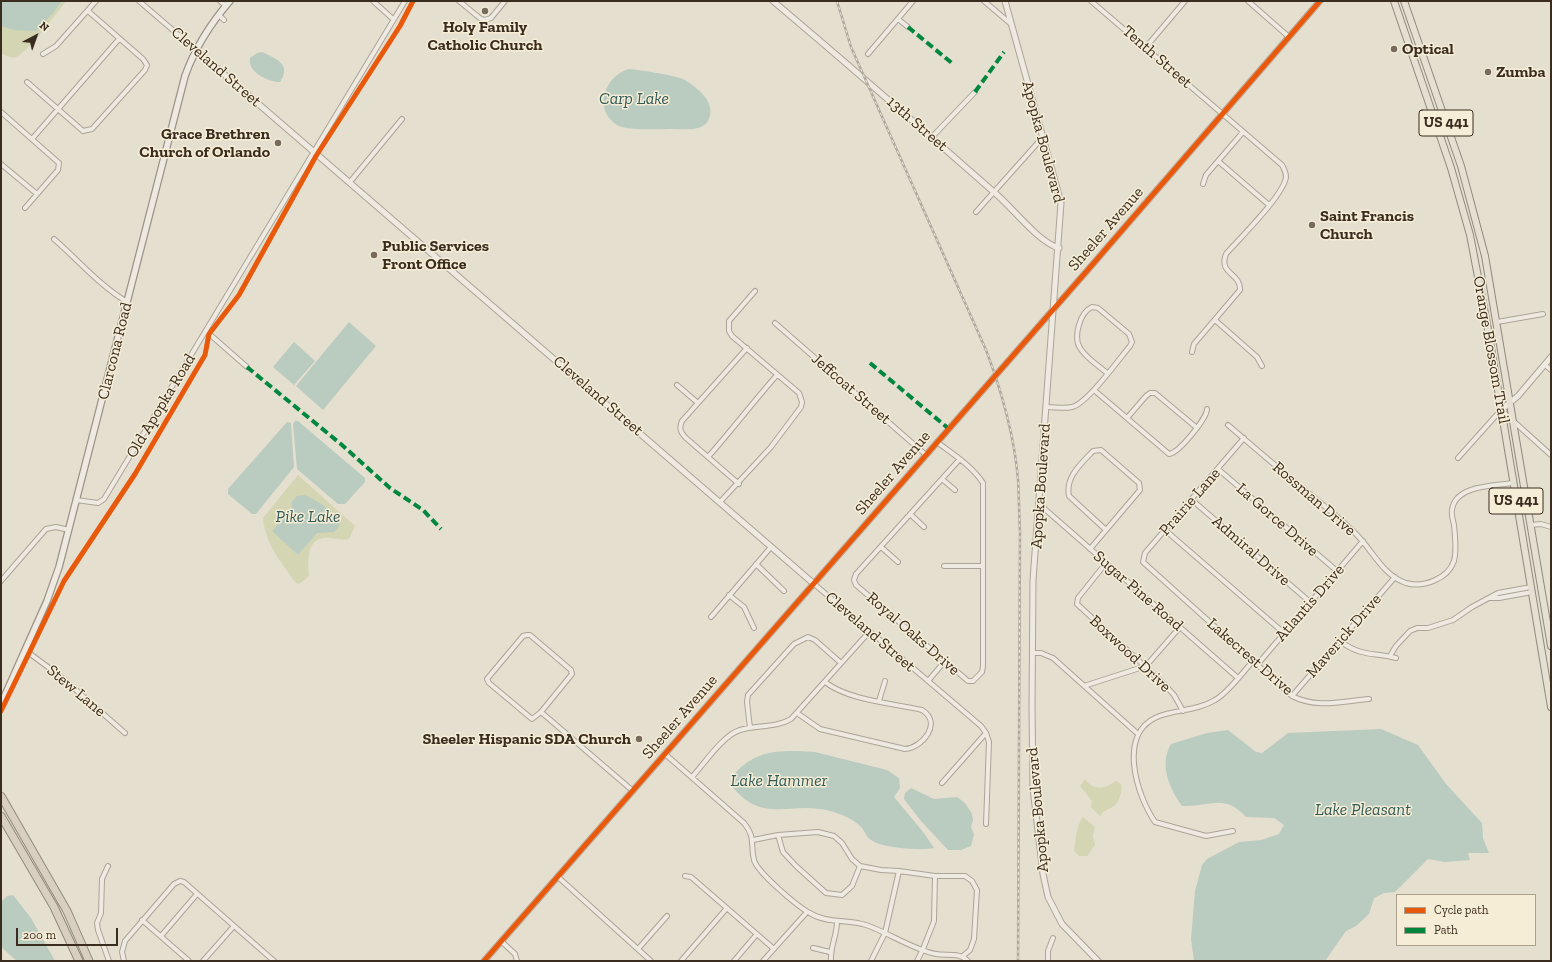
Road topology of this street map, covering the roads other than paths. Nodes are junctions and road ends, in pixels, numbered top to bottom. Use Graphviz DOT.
graph roads {
  1 [pos="96,1"];
  2 [pos="139,1"];
  3 [pos="220,1"];
  4 [pos="230,1"];
  5 [pos="373,1"];
  6 [pos="405,1"];
  7 [pos="459,1"];
  8 [pos="505,1"];
  9 [pos="773,1"];
  10 [pos="913,1"];
  11 [pos="984,1"];
  12 [pos="1005,1"];
  13 [pos="1091,1"];
  14 [pos="1185,1"];
  15 [pos="1248,1"];
  16 [pos="1320,1"];
  17 [pos="1396,3"];
  18 [pos="1405,3"];
  19 [pos="226,6"];
  20 [pos="88,11"];
  21 [pos="218,15"];
  22 [pos="1409,17"];
  23 [pos="393,19"];
  24 [pos="898,19"];
  25 [pos="224,20"];
  26 [pos="1011,24"];
  27 [pos="908,27"];
  28 [pos="1289,37"];
  29 [pos="119,39"];
  30 [pos="1146,47"];
  31 [pos="196,50"];
  32 [pos="43,54"];
  33 [pos="868,54"];
  34 [pos="27,82"];
  35 [pos="1433,87"];
  36 [pos="1424,91"];
  37 [pos="975,92"];
  38 [pos="58,109"];
  39 [pos="1,112"];
  40 [pos="1223,114"];
  41 [pos="402,119"];
  42 [pos="1243,132"];
  43 [pos="932,137"];
  44 [pos="1043,137"];
  45 [pos="32,139"];
  46 [pos="1454,145"];
  47 [pos="1444,148"];
  48 [pos="313,151"];
  49 [pos="1218,161"];
  50 [pos="1,164"];
  51 [pos="350,182"];
  52 [pos="1203,184"];
  53 [pos="995,193"];
  54 [pos="37,194"];
  55 [pos="1269,205"];
  56 [pos="25,208"];
  57 [pos="976,212"];
  58 [pos="1480,233"];
  59 [pos="1470,235"];
  60 [pos="54,239"];
  61 [pos="1059,248"];
  62 [pos="756,291"];
  63 [pos="127,302"];
  64 [pos="1054,309"];
  65 [pos="1543,314"];
  66 [pos="1215,320"];
  67 [pos="1497,322"];
  68 [pos="775,323"];
  69 [pos="1487,324"];
  70 [pos="206,331"];
  71 [pos="746,348"];
  72 [pos="1192,352"];
  73 [pos="1551,358"];
  74 [pos="1545,365"];
  75 [pos="1262,366"];
  76 [pos="247,367"];
  77 [pos="1551,370"];
  78 [pos="1107,373"];
  79 [pos="778,375"];
  80 [pos="677,385"];
  81 [pos="1094,390"];
  82 [pos="1510,402"];
  83 [pos="698,403"];
  84 [pos="1047,407"];
  85 [pos="1207,409"];
  86 [pos="1501,410"];
  87 [pos="1127,418"];
  88 [pos="1514,422"];
  89 [pos="1228,425"];
  90 [pos="1197,428"];
  91 [pos="1244,438"];
  92 [pos="937,442"];
  93 [pos="926,455"];
  94 [pos="1551,455"];
  95 [pos="708,457"];
  96 [pos="1458,458"];
  97 [pos="959,460"];
  98 [pos="1218,469"];
  99 [pos="942,479"];
  100 [pos="1513,483"];
  101 [pos="739,484"];
  102 [pos="955,490"];
  103 [pos="1526,496"];
  104 [pos="76,500"];
  105 [pos="1192,500"];
  106 [pos="720,502"];
  107 [pos="1039,504"];
  108 [pos="910,514"];
  109 [pos="1531,525"];
  110 [pos="924,527"];
  111 [pos="1551,527"];
  112 [pos="69,530"];
  113 [pos="1106,530"];
  114 [pos="1164,530"];
  115 [pos="1363,542"];
  116 [pos="771,547"];
  117 [pos="881,547"];
  118 [pos="1090,549"];
  119 [pos="898,562"];
  120 [pos="1106,563"];
  121 [pos="756,564"];
  122 [pos="944,566"];
  123 [pos="983,566"];
  124 [pos="1147,567"];
  125 [pos="1337,571"];
  126 [pos="1395,577"];
  127 [pos="1,581"];
  128 [pos="813,583"];
  129 [pos="1531,589"];
  130 [pos="784,590"];
  131 [pos="729,594"];
  132 [pos="1310,602"];
  133 [pos="711,617"];
  134 [pos="1180,627"];
  135 [pos="754,628"];
  136 [pos="870,631"];
  137 [pos="1284,633"];
  138 [pos="1341,642"];
  139 [pos="1551,646"];
  140 [pos="25,650"];
  141 [pos="1032,653"];
  142 [pos="1390,656"];
  143 [pos="1396,658"];
  144 [pos="945,661"];
  145 [pos="1253,661"];
  146 [pos="841,663"];
  147 [pos="1258,665"];
  148 [pos="1146,666"];
  149 [pos="1548,677"];
  150 [pos="1238,678"];
  151 [pos="885,681"];
  152 [pos="928,681"];
  153 [pos="825,682"];
  154 [pos="1084,686"];
  155 [pos="1292,696"];
  156 [pos="1369,699"];
  157 [pos="879,701"];
  158 [pos="1,704"];
  159 [pos="1551,707"];
  160 [pos="1183,711"];
  161 [pos="541,712"];
  162 [pos="797,713"];
  163 [pos="750,728"];
  164 [pos="125,733"];
  165 [pos="986,733"];
  166 [pos="1138,734"];
  167 [pos="665,754"];
  168 [pos="692,777"];
  169 [pos="942,783"];
  170 [pos="633,791"];
  171 [pos="1,796"];
  172 [pos="1,816"];
  173 [pos="986,824"];
  174 [pos="1234,832"];
  175 [pos="778,835"];
  176 [pos="753,840"];
  177 [pos="108,866"];
  178 [pos="860,866"];
  179 [pos="899,871"];
  180 [pos="685,876"];
  181 [pos="935,876"];
  182 [pos="558,877"];
  183 [pos="197,894"];
  184 [pos="727,908"];
  185 [pos="807,912"];
  186 [pos="667,916"];
  187 [pos="142,920"];
  188 [pos="838,922"];
  189 [pos="234,926"];
  190 [pos="885,933"];
  191 [pos="758,934"];
  192 [pos="160,936"];
  193 [pos="1053,938"];
  194 [pos="501,941"];
  195 [pos="813,948"];
  196 [pos="638,949"];
  197 [pos="774,949"];
  198 [pos="923,949"];
  199 [pos="830,952"];
  200 [pos="963,956"];
  201 [pos="79,961"];
  202 [pos="89,961"];
  203 [pos="109,961"];
  204 [pos="124,961"];
  205 [pos="189,961"];
  206 [pos="203,961"];
  207 [pos="274,961"];
  208 [pos="484,961"];
  209 [pos="517,961"];
  210 [pos="651,961"];
  211 [pos="681,961"];
  212 [pos="734,961"];
  213 [pos="763,961"];
  214 [pos="831,961"];
  215 [pos="871,961"];
  216 [pos="917,961"];
  217 [pos="968,961"];
  218 [pos="1048,961"];
  219 [pos="1098,961"];
  1 -- 20 [label="street"];
  2 -- 31 [label="street, Cleveland Street"];
  3 -- 19 [label="street"];
  4 -- 19 [label="main road, Clarcona Road"];
  5 -- 23 [label="street"];
  6 -- 23 [label="street, Old Apopka Road"];
  7 -- 8 [label="street"];
  9 -- 43 [label="street, 13th Street"];
  10 -- 24 [label="street"];
  11 -- 26 [label="street"];
  12 -- 26 [label="street, Apopka Boulevard"];
  13 -- 30 [label="street, Tenth Street"];
  14 -- 30 [label="street"];
  15 -- 28 [label="street"];
  16 -- 28 [label="street, Sheeler Avenue"];
  17 -- 18 [label="main road"];
  17 -- 22 [label="main road"];
  17 -- 36 [label="main road, Orange Blossom Trail / US 441"];
  18 -- 22 [label="main road, Orange Blossom Trail / US 441"];
  19 -- 21 [label="main road, Clarcona Road"];
  20 -- 29 [label="street"];
  20 -- 32 [label="street"];
  21 -- 25 [label="street"];
  21 -- 31 [label="main road, Clarcona Road"];
  22 -- 35 [label="main road, Orange Blossom Trail / US 441"];
  23 -- 48 [label="street, Old Apopka Road"];
  24 -- 27 [label="street"];
  24 -- 33 [label="street"];
  26 -- 44 [label="street, Apopka Boulevard"];
  28 -- 40 [label="street, Sheeler Avenue"];
  29 -- 38 [label="street"];
  29 -- 38 [label="street"];
  30 -- 40 [label="street, Tenth Street"];
  31 -- 48 [label="street, Cleveland Street"];
  31 -- 63 [label="main road, Clarcona Road"];
  34 -- 38 [label="street"];
  35 -- 36 [label="main road"];
  35 -- 46 [label="main road, Orange Blossom Trail / US 441"];
  36 -- 47 [label="main road, Orange Blossom Trail / US 441"];
  37 -- 43 [label="street"];
  38 -- 45 [label="street"];
  39 -- 45 [label="street"];
  40 -- 42 [label="street, Tenth Street"];
  40 -- 64 [label="street, Sheeler Avenue"];
  41 -- 51 [label="street"];
  42 -- 49 [label="street"];
  42 -- 55 [label="street, Tenth Street"];
  43 -- 53 [label="street, 13th Street"];
  44 -- 53 [label="street"];
  44 -- 61 [label="street, Apopka Boulevard"];
  45 -- 54 [label="street"];
  46 -- 47 [label="main road"];
  46 -- 58 [label="main road, Orange Blossom Trail / US 441"];
  47 -- 59 [label="main road, Orange Blossom Trail / US 441"];
  48 -- 51 [label="street, Cleveland Street"];
  48 -- 70 [label="street, Old Apopka Road"];
  49 -- 52 [label="street"];
  49 -- 55 [label="street"];
  50 -- 54 [label="street"];
  51 -- 106 [label="street, Cleveland Street"];
  53 -- 57 [label="street"];
  53 -- 61 [label="street, 13th Street"];
  54 -- 56 [label="street"];
  55 -- 66 [label="street"];
  58 -- 59 [label="main road"];
  58 -- 67 [label="main road, Orange Blossom Trail / US 441"];
  59 -- 69 [label="main road, Orange Blossom Trail / US 441"];
  60 -- 63 [label="street"];
  61 -- 64 [label="street, Apopka Boulevard"];
  62 -- 71 [label="street"];
  63 -- 104 [label="main road, Clarcona Road"];
  64 -- 84 [label="street, Apopka Boulevard"];
  64 -- 92 [label="street, Sheeler Avenue"];
  65 -- 67 [label="street"];
  66 -- 72 [label="street"];
  66 -- 75 [label="street"];
  67 -- 69 [label="main road"];
  67 -- 82 [label="main road, Orange Blossom Trail / US 441"];
  68 -- 93 [label="street, Jeffcoat Street"];
  69 -- 86 [label="main road, Orange Blossom Trail / US 441"];
  70 -- 76 [label="street"];
  70 -- 104 [label="street, Old Apopka Road"];
  71 -- 79 [label="street"];
  71 -- 83 [label="street"];
  73 -- 74 [label="street"];
  74 -- 77 [label="street"];
  74 -- 82 [label="street"];
  78 -- 78 [label="street"];
  78 -- 81 [label="street"];
  79 -- 95 [label="street"];
  79 -- 101 [label="street"];
  80 -- 83 [label="street"];
  81 -- 84 [label="street"];
  81 -- 87 [label="street"];
  82 -- 86 [label="street"];
  82 -- 88 [label="main road, Orange Blossom Trail / US 441"];
  83 -- 95 [label="street"];
  84 -- 107 [label="street, Apopka Boulevard"];
  85 -- 90 [label="street"];
  86 -- 88 [label="street"];
  86 -- 96 [label="street"];
  86 -- 100 [label="main road, Orange Blossom Trail / US 441"];
  87 -- 90 [label="street"];
  87 -- 90 [label="street"];
  88 -- 94 [label="street"];
  88 -- 103 [label="main road, Orange Blossom Trail / US 441"];
  89 -- 91 [label="street, Rossman Drive"];
  91 -- 98 [label="street, Prairie Lane"];
  91 -- 115 [label="street, Rossman Drive"];
  92 -- 93 [label="street, Sheeler Avenue"];
  92 -- 97 [label="street, Royal Oaks Drive"];
  93 -- 128 [label="street, Sheeler Avenue"];
  95 -- 101 [label="street"];
  97 -- 99 [label="street, Royal Oaks Drive"];
  97 -- 123 [label="street, Royal Oaks Drive"];
  98 -- 105 [label="street, Prairie Lane"];
  98 -- 125 [label="street, La Gorce Drive"];
  99 -- 102 [label="street"];
  99 -- 108 [label="street, Royal Oaks Drive"];
  100 -- 103 [label="main road"];
  100 -- 126 [label="street"];
  100 -- 129 [label="main road, Orange Blossom Trail / US 441"];
  101 -- 106 [label="street"];
  103 -- 109 [label="main road, Orange Blossom Trail / US 441"];
  104 -- 112 [label="main road, Clarcona Road"];
  105 -- 114 [label="street, Prairie Lane"];
  105 -- 132 [label="street, Admiral Drive"];
  106 -- 116 [label="street, Cleveland Street"];
  107 -- 118 [label="street, Sugar Pine Road"];
  107 -- 141 [label="street, Apopka Boulevard"];
  108 -- 110 [label="street"];
  108 -- 117 [label="street, Royal Oaks Drive"];
  109 -- 111 [label="street"];
  109 -- 139 [label="main road, Orange Blossom Trail / US 441"];
  112 -- 127 [label="street"];
  112 -- 140 [label="main road, Clarcona Road"];
  113 -- 113 [label="street"];
  113 -- 118 [label="street"];
  114 -- 124 [label="street, Prairie Lane"];
  114 -- 137 [label="street"];
  115 -- 125 [label="street, Atlantis Drive"];
  115 -- 126 [label="street, Rossman Drive"];
  116 -- 121 [label="street"];
  116 -- 128 [label="street, Cleveland Street"];
  117 -- 119 [label="street"];
  117 -- 144 [label="street, Royal Oaks Drive"];
  118 -- 120 [label="street, Sugar Pine Road"];
  120 -- 134 [label="street, Sugar Pine Road"];
  120 -- 148 [label="street, Boxwood Drive"];
  121 -- 130 [label="street"];
  121 -- 131 [label="street"];
  122 -- 123 [label="street"];
  123 -- 144 [label="street, Royal Oaks Drive"];
  124 -- 145 [label="street, Lakecrest Drive"];
  125 -- 132 [label="street, Atlantis Drive"];
  126 -- 138 [label="street, Maverick Drive"];
  128 -- 136 [label="street, Cleveland Street"];
  128 -- 167 [label="street, Sheeler Avenue"];
  129 -- 142 [label="street"];
  129 -- 149 [label="main road, Orange Blossom Trail / US 441"];
  131 -- 133 [label="street"];
  131 -- 135 [label="street"];
  132 -- 137 [label="street, Atlantis Drive"];
  134 -- 148 [label="street"];
  134 -- 150 [label="street, Sugar Pine Road"];
  136 -- 146 [label="street"];
  136 -- 152 [label="street, Cleveland Street"];
  137 -- 147 [label="street, Atlantis Drive"];
  138 -- 142 [label="street"];
  138 -- 155 [label="street, Maverick Drive"];
  140 -- 158 [label="main road, Clarcona Road"];
  140 -- 164 [label="street, Stew Lane"];
  141 -- 154 [label="street"];
  141 -- 219 [label="street, Apopka Boulevard"];
  142 -- 143 [label="street"];
  144 -- 152 [label="street"];
  145 -- 147 [label="street, Lakecrest Drive"];
  145 -- 150 [label="street"];
  146 -- 153 [label="street"];
  146 -- 163 [label="street"];
  147 -- 155 [label="street, Lakecrest Drive"];
  148 -- 154 [label="street"];
  148 -- 160 [label="street, Boxwood Drive"];
  149 -- 159 [label="main road, Orange Blossom Trail / US 441"];
  150 -- 160 [label="street"];
  151 -- 157 [label="street"];
  152 -- 165 [label="street, Cleveland Street"];
  153 -- 157 [label="street"];
  153 -- 162 [label="street"];
  154 -- 166 [label="street"];
  155 -- 156 [label="street, Lakecrest Drive"];
  157 -- 162 [label="street"];
  160 -- 166 [label="street"];
  161 -- 161 [label="street"];
  161 -- 170 [label="street"];
  162 -- 163 [label="street"];
  163 -- 168 [label="street"];
  165 -- 169 [label="street"];
  165 -- 173 [label="street"];
  166 -- 174 [label="street"];
  167 -- 168 [label="street"];
  167 -- 170 [label="street, Sheeler Avenue"];
  168 -- 176 [label="street"];
  170 -- 182 [label="street, Sheeler Avenue"];
  171 -- 202 [label="highway"];
  172 -- 201 [label="highway"];
  175 -- 176 [label="street"];
  175 -- 178 [label="street"];
  175 -- 178 [label="street"];
  176 -- 185 [label="street"];
  177 -- 203 [label="street"];
  178 -- 179 [label="street"];
  179 -- 181 [label="street"];
  179 -- 190 [label="street"];
  180 -- 184 [label="street"];
  181 -- 198 [label="street"];
  181 -- 200 [label="street"];
  182 -- 194 [label="street, Sheeler Avenue"];
  182 -- 196 [label="street"];
  183 -- 187 [label="street"];
  183 -- 189 [label="street"];
  183 -- 192 [label="street"];
  184 -- 191 [label="street"];
  184 -- 211 [label="street"];
  185 -- 188 [label="street"];
  185 -- 197 [label="street"];
  186 -- 196 [label="street"];
  187 -- 192 [label="street"];
  187 -- 204 [label="street"];
  188 -- 190 [label="street"];
  188 -- 199 [label="street"];
  189 -- 206 [label="street"];
  189 -- 207 [label="street"];
  190 -- 198 [label="street"];
  190 -- 215 [label="street"];
  191 -- 197 [label="street"];
  191 -- 212 [label="street"];
  192 -- 205 [label="street"];
  193 -- 218 [label="street"];
  194 -- 208 [label="street, Sheeler Avenue"];
  194 -- 209 [label="street"];
  195 -- 199 [label="street"];
  196 -- 210 [label="street"];
  197 -- 213 [label="street"];
  198 -- 200 [label="street"];
  198 -- 216 [label="street"];
  199 -- 214 [label="street"];
  200 -- 217 [label="street"];
}
